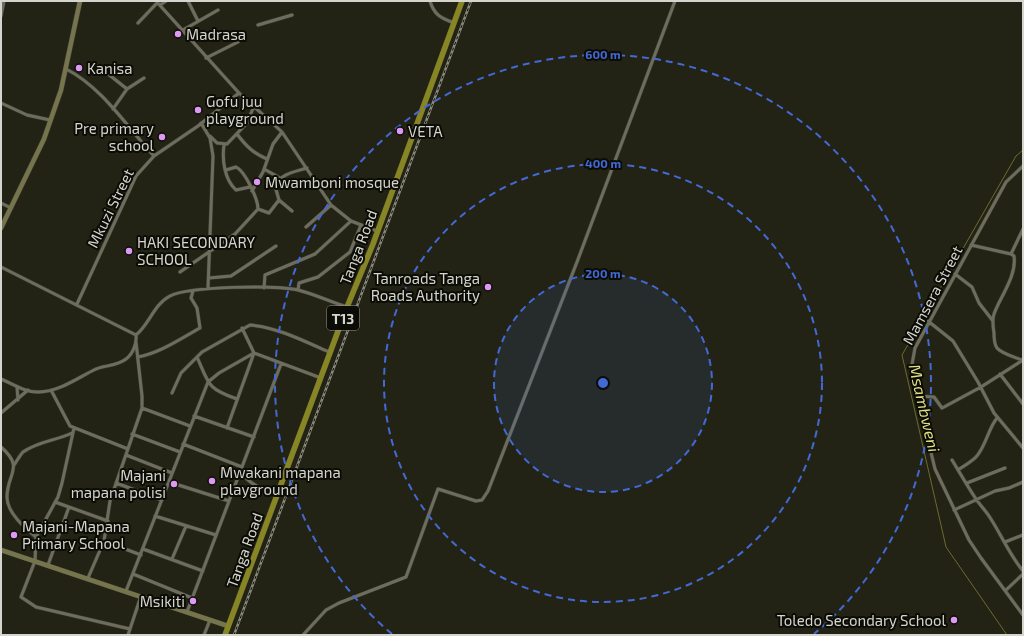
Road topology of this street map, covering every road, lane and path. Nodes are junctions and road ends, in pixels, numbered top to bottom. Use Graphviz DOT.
graph roads {
  1 [pos="4,1"];
  2 [pos="80,1"];
  3 [pos="166,1"];
  4 [pos="188,1"];
  5 [pos="430,1"];
  6 [pos="462,1"];
  7 [pos="675,1"];
  8 [pos="158,3"];
  9 [pos="218,10"];
  10 [pos="292,15"];
  11 [pos="1,16"];
  12 [pos="198,21"];
  13 [pos="138,23"];
  14 [pos="454,23"];
  15 [pos="258,25"];
  16 [pos="183,30"];
  17 [pos="238,42"];
  18 [pos="206,58"];
  19 [pos="98,66"];
  20 [pos="66,68"];
  21 [pos="144,78"];
  22 [pos="127,89"];
  23 [pos="239,94"];
  24 [pos="1,103"];
  25 [pos="254,106"];
  26 [pos="113,108"];
  27 [pos="50,120"];
  28 [pos="201,123"];
  29 [pos="282,132"];
  30 [pos="237,134"];
  31 [pos="208,135"];
  32 [pos="224,145"];
  33 [pos="154,156"];
  34 [pos="267,159"];
  35 [pos="1023,166"];
  36 [pos="307,168"];
  37 [pos="264,169"];
  38 [pos="226,170"];
  39 [pos="280,178"];
  40 [pos="250,187"];
  41 [pos="252,191"];
  42 [pos="279,200"];
  43 [pos="1,203"];
  44 [pos="331,205"];
  45 [pos="11,208"];
  46 [pos="258,209"];
  47 [pos="292,211"];
  48 [pos="351,221"];
  49 [pos="361,226"];
  50 [pos="306,227"];
  51 [pos="1,228"];
  52 [pos="1023,229"];
  53 [pos="378,231"];
  54 [pos="276,246"];
  55 [pos="971,246"];
  56 [pos="210,252"];
  57 [pos="1011,254"];
  58 [pos="1,267"];
  59 [pos="180,272"];
  60 [pos="955,274"];
  61 [pos="209,278"];
  62 [pos="208,288"];
  63 [pos="264,288"];
  64 [pos="194,290"];
  65 [pos="298,290"];
  66 [pos="77,304"];
  67 [pos="347,307"];
  68 [pos="928,321"];
  69 [pos="993,321"];
  70 [pos="242,328"];
  71 [pos="136,335"];
  72 [pos="136,342"];
  73 [pos="254,353"];
  74 [pos="331,353"];
  75 [pos="138,357"];
  76 [pos="197,357"];
  77 [pos="1022,360"];
  78 [pos="281,364"];
  79 [pos="1000,374"];
  80 [pos="322,378"];
  81 [pos="1,379"];
  82 [pos="208,382"];
  83 [pos="17,386"];
  84 [pos="981,387"];
  85 [pos="28,390"];
  86 [pos="51,390"];
  87 [pos="172,393"];
  88 [pos="918,396"];
  89 [pos="237,399"];
  90 [pos="18,400"];
  91 [pos="1023,404"];
  92 [pos="142,408"];
  93 [pos="1,414"];
  94 [pos="194,416"];
  95 [pos="997,418"];
  96 [pos="190,426"];
  97 [pos="74,428"];
  98 [pos="227,428"];
  99 [pos="72,434"];
  100 [pos="132,434"];
  101 [pos="254,437"];
  102 [pos="183,444"];
  103 [pos="1,447"];
  104 [pos="1023,448"];
  105 [pos="128,449"];
  106 [pos="180,452"];
  107 [pos="126,455"];
  108 [pos="952,460"];
  109 [pos="14,465"];
  110 [pos="1005,468"];
  111 [pos="241,469"];
  112 [pos="958,470"];
  113 [pos="172,472"];
  114 [pos="169,482"];
  115 [pos="1023,482"];
  116 [pos="116,483"];
  117 [pos="967,483"];
  118 [pos="279,489"];
  119 [pos="162,500"];
  120 [pos="976,500"];
  121 [pos="229,501"];
  122 [pos="55,502"];
  123 [pos="69,507"];
  124 [pos="954,510"];
  125 [pos="155,516"];
  126 [pos="108,521"];
  127 [pos="186,526"];
  128 [pos="216,535"];
  129 [pos="1023,535"];
  130 [pos="36,537"];
  131 [pos="104,541"];
  132 [pos="1005,542"];
  133 [pos="143,549"];
  134 [pos="1,550"];
  135 [pos="141,554"];
  136 [pos="172,559"];
  137 [pos="35,560"];
  138 [pos="48,565"];
  139 [pos="203,571"];
  140 [pos="1023,571"];
  141 [pos="133,574"];
  142 [pos="1023,574"];
  143 [pos="88,578"];
  144 [pos="1006,590"];
  145 [pos="126,591"];
  146 [pos="141,596"];
  147 [pos="192,598"];
  148 [pos="187,612"];
  149 [pos="1023,615"];
  150 [pos="210,620"];
  151 [pos="228,626"];
  152 [pos="130,629"];
  153 [pos="128,635"];
  154 [pos="204,635"];
  155 [pos="225,635"];
  156 [pos="303,635"];
  1 -- 11 [label="street"];
  2 -- 20 [label="street"];
  3 -- 8 [label="street"];
  4 -- 12 [label="street"];
  5 -- 14 [label="street"];
  6 -- 14 [label="highway, Tanga Road / T13"];
  7 -- 156 [label="street"];
  8 -- 13 [label="street"];
  8 -- 16 [label="street"];
  9 -- 12 [label="street"];
  10 -- 15 [label="street"];
  12 -- 16 [label="street"];
  14 -- 53 [label="highway, Tanga Road / T13"];
  16 -- 18 [label="street"];
  17 -- 18 [label="street"];
  18 -- 23 [label="street"];
  19 -- 22 [label="street"];
  20 -- 26 [label="street"];
  20 -- 27 [label="street"];
  21 -- 22 [label="street"];
  22 -- 26 [label="street"];
  23 -- 25 [label="street"];
  23 -- 28 [label="street, Mkuzi Street"];
  24 -- 27 [label="street"];
  25 -- 29 [label="street"];
  25 -- 30 [label="street"];
  26 -- 33 [label="street"];
  27 -- 45 [label="street"];
  28 -- 31 [label="street"];
  28 -- 33 [label="street, Mkuzi Street"];
  29 -- 34 [label="street"];
  29 -- 36 [label="street"];
  30 -- 32 [label="street"];
  30 -- 34 [label="street"];
  31 -- 32 [label="street"];
  31 -- 56 [label="street"];
  32 -- 38 [label="street"];
  33 -- 66 [label="street, Mkuzi Street"];
  34 -- 37 [label="street"];
  35 -- 55 [label="street, Mamsera Street"];
  36 -- 39 [label="street"];
  36 -- 44 [label="street"];
  37 -- 39 [label="street"];
  37 -- 41 [label="street"];
  38 -- 40 [label="street"];
  38 -- 40 [label="street"];
  39 -- 42 [label="street"];
  40 -- 41 [label="street"];
  41 -- 46 [label="street"];
  42 -- 46 [label="street"];
  42 -- 47 [label="street"];
  43 -- 45 [label="street"];
  44 -- 48 [label="street"];
  44 -- 50 [label="street"];
  45 -- 51 [label="street"];
  46 -- 56 [label="street"];
  48 -- 49 [label="street"];
  48 -- 63 [label="street"];
  49 -- 53 [label="street"];
  49 -- 65 [label="street"];
  52 -- 57 [label="street"];
  53 -- 67 [label="highway, Tanga Road / T13"];
  54 -- 61 [label="street"];
  55 -- 57 [label="street"];
  55 -- 60 [label="street, Mamsera Street"];
  56 -- 59 [label="street"];
  56 -- 61 [label="street"];
  57 -- 69 [label="street"];
  58 -- 66 [label="street"];
  60 -- 68 [label="street, Mamsera Street"];
  60 -- 69 [label="street"];
  61 -- 62 [label="street"];
  62 -- 63 [label="street"];
  62 -- 64 [label="street"];
  63 -- 65 [label="street"];
  64 -- 71 [label="street"];
  64 -- 75 [label="street"];
  65 -- 67 [label="street"];
  66 -- 71 [label="street"];
  67 -- 74 [label="highway, Tanga Road / T13"];
  68 -- 84 [label="street"];
  68 -- 88 [label="street, Mamsera Street"];
  69 -- 77 [label="street"];
  70 -- 73 [label="street"];
  70 -- 74 [label="street"];
  70 -- 76 [label="street"];
  71 -- 72 [label="street"];
  72 -- 75 [label="street"];
  72 -- 86 [label="street"];
  73 -- 78 [label="street"];
  73 -- 82 [label="street"];
  73 -- 89 [label="street"];
  74 -- 80 [label="highway, Tanga Road / T13"];
  75 -- 92 [label="street"];
  76 -- 82 [label="street"];
  76 -- 87 [label="street"];
  77 -- 79 [label="street"];
  78 -- 80 [label="street"];
  78 -- 101 [label="street"];
  79 -- 84 [label="street"];
  79 -- 91 [label="street"];
  80 -- 118 [label="highway, Tanga Road / T13"];
  81 -- 83 [label="street"];
  82 -- 89 [label="street"];
  82 -- 94 [label="street"];
  83 -- 85 [label="street"];
  83 -- 90 [label="street"];
  84 -- 88 [label="street"];
  84 -- 95 [label="street"];
  85 -- 86 [label="street"];
  85 -- 90 [label="street"];
  86 -- 97 [label="street"];
  88 -- 124 [label="street, Mamsera Street"];
  89 -- 98 [label="street"];
  90 -- 93 [label="street"];
  92 -- 96 [label="street"];
  92 -- 100 [label="street"];
  94 -- 96 [label="street"];
  94 -- 98 [label="street"];
  95 -- 104 [label="street"];
  95 -- 112 [label="street"];
  96 -- 102 [label="street"];
  97 -- 99 [label="street"];
  97 -- 105 [label="street"];
  98 -- 101 [label="street"];
  99 -- 109 [label="street"];
  99 -- 122 [label="street"];
  100 -- 105 [label="street"];
  100 -- 106 [label="street"];
  101 -- 111 [label="street"];
  102 -- 106 [label="street"];
  102 -- 111 [label="street"];
  103 -- 109 [label="street"];
  105 -- 107 [label="street"];
  106 -- 113 [label="street"];
  107 -- 113 [label="street"];
  107 -- 116 [label="street"];
  108 -- 112 [label="street"];
  109 -- 130 [label="street"];
  110 -- 117 [label="street"];
  111 -- 118 [label="street"];
  111 -- 121 [label="street"];
  112 -- 117 [label="street"];
  113 -- 114 [label="street"];
  114 -- 119 [label="street"];
  114 -- 121 [label="street"];
  115 -- 120 [label="street"];
  116 -- 119 [label="street"];
  116 -- 126 [label="street"];
  117 -- 120 [label="street"];
  118 -- 151 [label="highway, Tanga Road / T13"];
  119 -- 125 [label="street"];
  120 -- 124 [label="street"];
  120 -- 132 [label="street"];
  121 -- 128 [label="street"];
  122 -- 123 [label="street"];
  122 -- 130 [label="street"];
  123 -- 126 [label="street"];
  123 -- 138 [label="street"];
  124 -- 144 [label="street, Mamsera Street"];
  125 -- 127 [label="street"];
  125 -- 133 [label="street"];
  126 -- 131 [label="street"];
  127 -- 128 [label="street"];
  127 -- 136 [label="street"];
  128 -- 139 [label="street"];
  129 -- 132 [label="street"];
  130 -- 137 [label="street"];
  131 -- 135 [label="street"];
  131 -- 143 [label="street"];
  132 -- 140 [label="street"];
  133 -- 135 [label="street"];
  133 -- 136 [label="street"];
  134 -- 137 [label="street"];
  135 -- 141 [label="street"];
  136 -- 139 [label="street"];
  137 -- 138 [label="street"];
  137 -- 152 [label="street"];
  138 -- 143 [label="street"];
  139 -- 147 [label="street"];
  141 -- 145 [label="street"];
  141 -- 147 [label="street"];
  142 -- 144 [label="street"];
  143 -- 145 [label="street"];
  144 -- 149 [label="street, Mamsera Street"];
  145 -- 146 [label="street"];
  146 -- 148 [label="street"];
  146 -- 152 [label="street"];
  147 -- 148 [label="street"];
  148 -- 150 [label="street"];
  150 -- 151 [label="street"];
  150 -- 154 [label="street"];
  151 -- 155 [label="highway, Tanga Road / T13"];
  152 -- 153 [label="street"];
}
